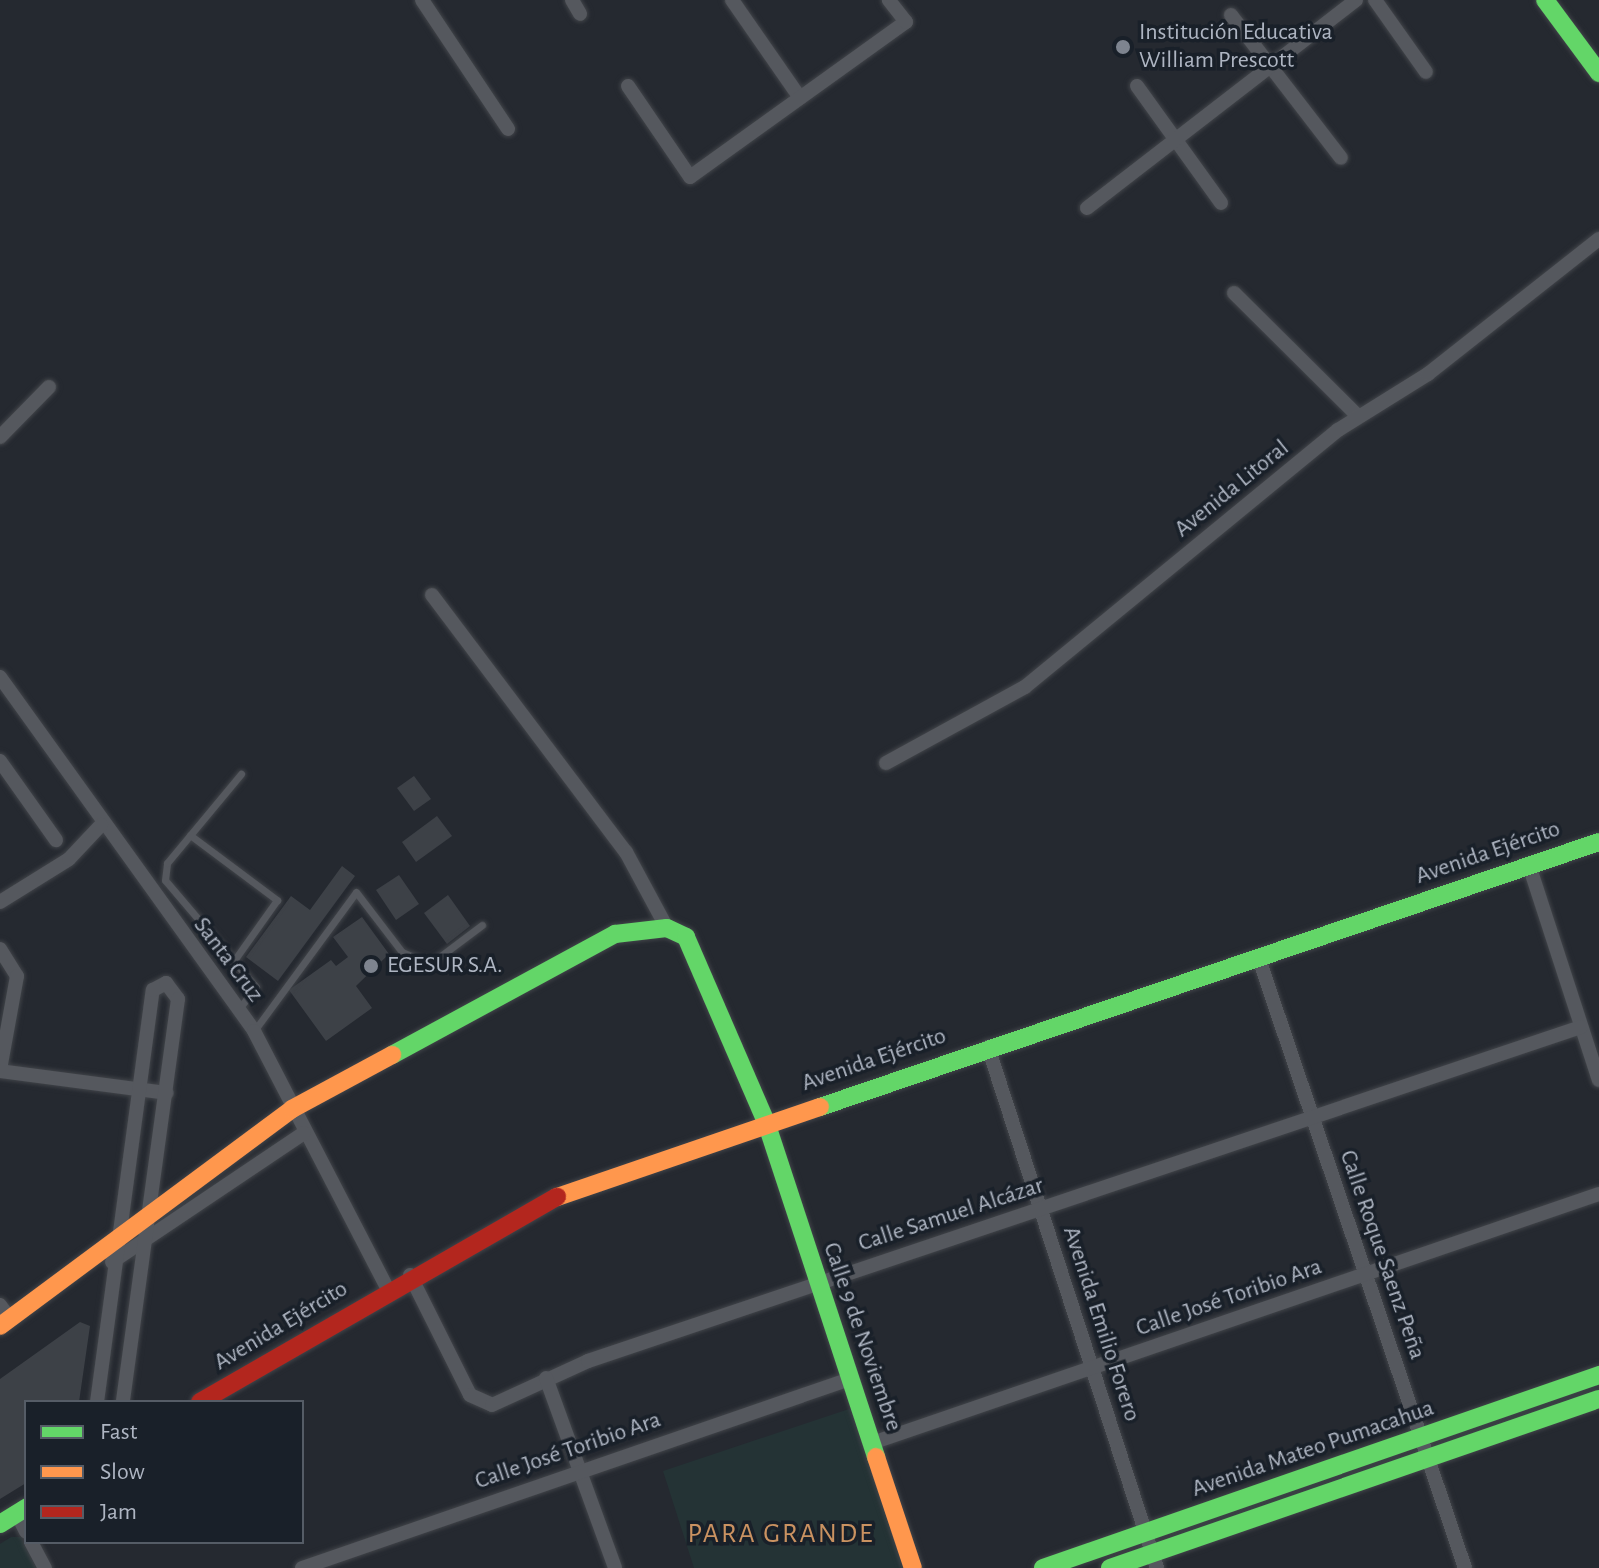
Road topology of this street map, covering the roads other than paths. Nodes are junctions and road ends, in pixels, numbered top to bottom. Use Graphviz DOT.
graph roads {
  1 [pos="422,0"];
  2 [pos="572,0"];
  3 [pos="732,0"];
  4 [pos="889,0"];
  5 [pos="1356,0"];
  6 [pos="1375,0"];
  7 [pos="1545,0"];
  8 [pos="580,14"];
  9 [pos="1231,15"];
  10 [pos="1271,69"];
  11 [pos="1426,72"];
  12 [pos="1599,73"];
  13 [pos="628,86"];
  14 [pos="1137,86"];
  15 [pos="800,98"];
  16 [pos="508,129"];
  17 [pos="1177,141"];
  18 [pos="1341,158"];
  19 [pos="1221,203"];
  20 [pos="1087,208"];
  21 [pos="1599,239"];
  22 [pos="1234,293"];
  23 [pos="49,387"];
  24 [pos="1358,416"];
  25 [pos="0,437"];
  26 [pos="432,595"];
  27 [pos="0,677"];
  28 [pos="886,763"];
  29 [pos="2,767"];
  30 [pos="241,774"];
  31 [pos="101,825"];
  32 [pos="190,835"];
  33 [pos="56,840"];
  34 [pos="1599,842"];
  35 [pos="1529,865"];
  36 [pos="0,902"];
  37 [pos="482,925"];
  38 [pos="667,928"];
  39 [pos="0,949"];
  40 [pos="1258,956"];
  41 [pos="233,962"];
  42 [pos="238,1010"];
  43 [pos="1581,1027"];
  44 [pos="254,1031"];
  45 [pos="988,1047"];
  46 [pos="0,1070"];
  47 [pos="1599,1080"];
  48 [pos="140,1089"];
  49 [pos="167,1093"];
  50 [pos="292,1109"];
  51 [pos="1312,1117"];
  52 [pos="766,1122"];
  53 [pos="304,1133"];
  54 [pos="1599,1194"];
  55 [pos="1040,1209"];
  56 [pos="149,1215"];
  57 [pos="119,1235"];
  58 [pos="144,1245"];
  59 [pos="96,1259"];
  60 [pos="116,1263"];
  61 [pos="1366,1274"];
  62 [pos="410,1275"];
  63 [pos="817,1282"];
  64 [pos="388,1289"];
  65 [pos="3,1317"];
  66 [pos="1092,1368"];
  67 [pos="1599,1375"];
  68 [pos="546,1378"];
  69 [pos="850,1379"];
  70 [pos="1599,1399"];
  71 [pos="97,1400"];
  72 [pos="123,1400"];
  73 [pos="203,1400"];
  74 [pos="1420,1437"];
  75 [pos="872,1443"];
  76 [pos="1428,1458"];
  77 [pos="583,1470"];
  78 [pos="21,1511"];
  79 [pos="0,1524"];
  80 [pos="1145,1533"];
  81 [pos="32,1544"];
  82 [pos="1154,1561"];
  83 [pos="307,1567"];
  84 [pos="45,1568"];
  85 [pos="615,1568"];
  86 [pos="913,1568"];
  87 [pos="1043,1568"];
  88 [pos="1110,1568"];
  89 [pos="1465,1568"];
  1 -- 16 [label="street"];
  2 -- 8 [label="street"];
  3 -- 15 [label="street"];
  4 -- 15 [label="street"];
  5 -- 10 [label="street"];
  6 -- 11 [label="street"];
  7 -- 12 [label="street"];
  9 -- 10 [label="street"];
  10 -- 17 [label="street"];
  10 -- 18 [label="street"];
  13 -- 15 [label="street"];
  14 -- 17 [label="street"];
  17 -- 19 [label="street"];
  17 -- 20 [label="street"];
  21 -- 24 [label="street, Avenida Litoral"];
  22 -- 24 [label="street"];
  23 -- 25 [label="street"];
  24 -- 28 [label="street, Avenida Litoral"];
  26 -- 38 [label="street"];
  27 -- 31 [label="street, Santa Cruz"];
  29 -- 33 [label="street"];
  30 -- 32 [label="lane"];
  31 -- 36 [label="street"];
  31 -- 42 [label="street, Santa Cruz"];
  32 -- 41 [label="lane"];
  32 -- 41 [label="lane"];
  34 -- 35 [label="street, Avenida Ejército"];
  35 -- 40 [label="street, Avenida Ejército"];
  35 -- 43 [label="street"];
  37 -- 44 [label="lane"];
  38 -- 50 [label="street"];
  38 -- 52 [label="street, Calle 9 de Noviembre"];
  39 -- 46 [label="street"];
  40 -- 45 [label="street, Avenida Ejército"];
  40 -- 51 [label="street, Calle Roque Saenz Peña"];
  41 -- 42 [label="lane"];
  42 -- 44 [label="street, Santa Cruz"];
  43 -- 47 [label="street"];
  43 -- 51 [label="street, Calle Samuel Alcázar"];
  44 -- 50 [label="street, Santa Cruz"];
  45 -- 52 [label="street, Avenida Ejército"];
  45 -- 55 [label="street, Avenida Emilio Forero"];
  46 -- 48 [label="street"];
  48 -- 49 [label="street"];
  48 -- 49 [label="street"];
  48 -- 57 [label="street"];
  49 -- 56 [label="street"];
  50 -- 53 [label="street, Santa Cruz"];
  50 -- 56 [label="street"];
  51 -- 55 [label="street, Calle Samuel Alcázar"];
  51 -- 61 [label="street, Calle Roque Saenz Peña"];
  52 -- 62 [label="street, Avenida Ejército"];
  52 -- 63 [label="street, Calle 9 de Noviembre"];
  53 -- 58 [label="street"];
  53 -- 64 [label="street, Santa Cruz"];
  54 -- 61 [label="street, Calle José Toribio Ara"];
  55 -- 63 [label="street, Calle Samuel Alcázar"];
  55 -- 66 [label="street, Avenida Emilio Forero"];
  56 -- 57 [label="street"];
  56 -- 58 [label="street"];
  57 -- 59 [label="street"];
  57 -- 60 [label="street"];
  58 -- 60 [label="street"];
  58 -- 72 [label="street"];
  59 -- 60 [label="street"];
  59 -- 65 [label="street"];
  60 -- 71 [label="street"];
  61 -- 66 [label="street, Calle José Toribio Ara"];
  61 -- 74 [label="street, Calle Roque Saenz Peña"];
  62 -- 64 [label="street, Avenida Ejército"];
  62 -- 68 [label="street, Calle Samuel Alcázar"];
  63 -- 68 [label="street, Calle Samuel Alcázar"];
  63 -- 69 [label="street, Calle 9 de Noviembre"];
  64 -- 73 [label="street, Avenida Ejército"];
  66 -- 75 [label="street, Calle José Toribio Ara"];
  66 -- 80 [label="street, Avenida Emilio Forero"];
  67 -- 74 [label="street, Avenida Mateo Pumacahua"];
  68 -- 77 [label="street"];
  69 -- 75 [label="street, Calle 9 de Noviembre"];
  69 -- 77 [label="street, Calle José Toribio Ara"];
  70 -- 76 [label="street, Avenida Mateo Pumacahua"];
  74 -- 76 [label="street, Calle Roque Saenz Peña"];
  74 -- 80 [label="street, Avenida Mateo Pumacahua"];
  75 -- 86 [label="street, Calle 9 de Noviembre"];
  76 -- 82 [label="street, Avenida Mateo Pumacahua"];
  76 -- 89 [label="street, Calle Roque Saenz Peña"];
  77 -- 83 [label="street, Calle José Toribio Ara"];
  77 -- 85 [label="street"];
  78 -- 79 [label="street"];
  80 -- 82 [label="street, Avenida Emilio Forero"];
  80 -- 87 [label="street, Avenida Mateo Pumacahua"];
  81 -- 84 [label="street"];
  82 -- 88 [label="street, Avenida Mateo Pumacahua"];
}
